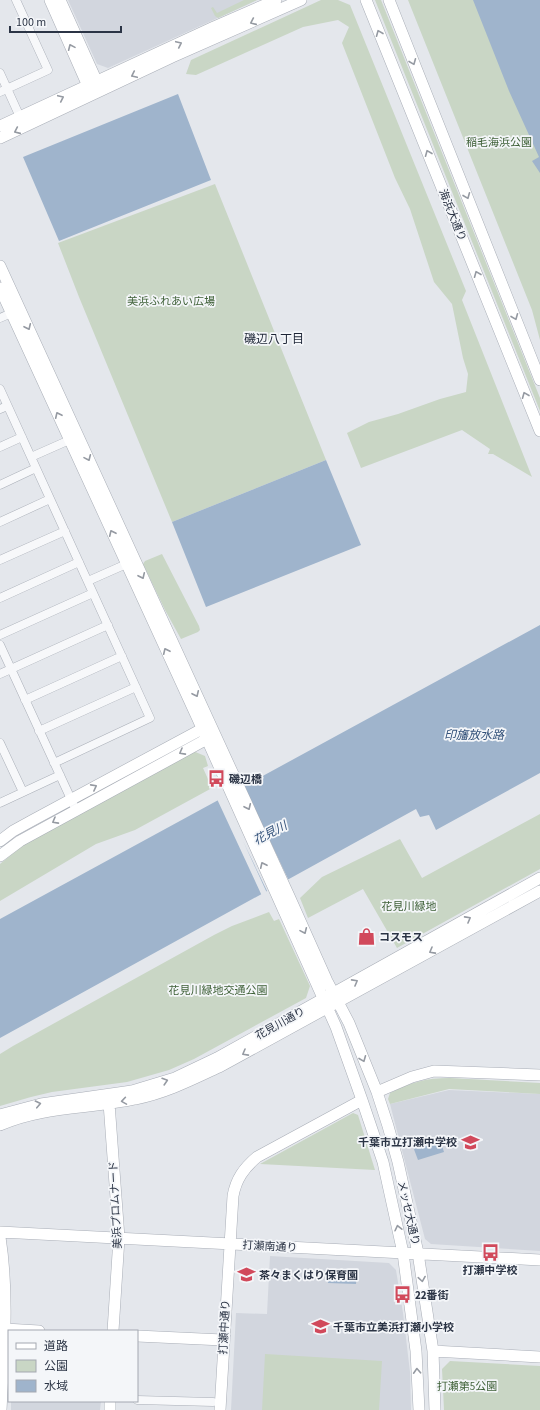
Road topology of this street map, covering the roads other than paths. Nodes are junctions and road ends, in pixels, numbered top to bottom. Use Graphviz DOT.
graph roads {
  1 [pos="16,0"];
  2 [pos="50,0"];
  3 [pos="60,0"];
  4 [pos="301,0"];
  5 [pos="366,0"];
  6 [pos="389,0"];
  7 [pos="274,5"];
  8 [pos="0,73"];
  9 [pos="94,87"];
  10 [pos="4,90"];
  11 [pos="20,117"];
  12 [pos="0,126"];
  13 [pos="0,138"];
  14 [pos="0,266"];
  15 [pos="0,288"];
  16 [pos="16,311"];
  17 [pos="0,318"];
  18 [pos="540,380"];
  19 [pos="0,389"];
  20 [pos="4,407"];
  21 [pos="540,431"];
  22 [pos="22,437"];
  23 [pos="74,438"];
  24 [pos="0,447"];
  25 [pos="31,457"];
  26 [pos="36,468"];
  27 [pos="0,484"];
  28 [pos="50,499"];
  29 [pos="0,522"];
  30 [pos="64,531"];
  31 [pos="0,560"];
  32 [pos="79,562"];
  33 [pos="130,562"];
  34 [pos="88,581"];
  35 [pos="93,593"];
  36 [pos="0,598"];
  37 [pos="108,624"];
  38 [pos="0,636"];
  39 [pos="0,645"];
  40 [pos="122,656"];
  41 [pos="11,669"];
  42 [pos="0,674"];
  43 [pos="136,687"];
  44 [pos="25,700"];
  45 [pos="39,731"];
  46 [pos="207,732"];
  47 [pos="0,743"];
  48 [pos="54,763"];
  49 [pos="60,775"];
  50 [pos="23,792"];
  51 [pos="71,800"];
  52 [pos="0,803"];
  53 [pos="76,810"];
  54 [pos="1,848"];
  55 [pos="540,878"];
  56 [pos="540,891"];
  57 [pos="284,898"];
  58 [pos="335,998"];
  59 [pos="325,1004"];
  60 [pos="540,1075"];
  61 [pos="377,1092"];
  62 [pos="362,1100"];
  63 [pos="109,1104"];
  64 [pos="0,1115"];
  65 [pos="0,1125"];
  66 [pos="0,1232"];
  67 [pos="0,1237"];
  68 [pos="119,1238"];
  69 [pos="229,1244"];
  70 [pos="404,1253"];
  71 [pos="418,1253"];
  72 [pos="540,1260"];
  73 [pos="5,1329"];
  74 [pos="22,1330"];
  75 [pos="114,1330"];
  76 [pos="138,1336"];
  77 [pos="223,1340"];
  78 [pos="433,1351"];
  79 [pos="540,1357"];
  80 [pos="138,1400"];
  81 [pos="216,1406"];
  82 [pos="0,1410"];
  83 [pos="419,1410"];
  84 [pos="435,1410"];
  1 -- 10 [label="street"];
  9 -- 2 [label="street, one-way"];
  3 -- 9 [label="street"];
  4 -- 7 [label="street"];
  21 -- 5 [label="street, 海浜大通り, one-way"];
  6 -- 18 [label="street, 海浜大通り, one-way"];
  7 -- 9 [label="street"];
  8 -- 10 [label="street"];
  11 -- 9 [label="street, one-way"];
  9 -- 13 [label="street, one-way"];
  10 -- 11 [label="street"];
  11 -- 12 [label="street"];
  14 -- 16 [label="street"];
  15 -- 16 [label="street"];
  16 -- 17 [label="street"];
  16 -- 23 [label="street"];
  19 -- 20 [label="street"];
  20 -- 22 [label="street"];
  22 -- 24 [label="street"];
  22 -- 25 [label="street"];
  23 -- 25 [label="street"];
  23 -- 33 [label="street"];
  25 -- 26 [label="street"];
  26 -- 27 [label="street"];
  26 -- 28 [label="street"];
  28 -- 29 [label="street"];
  28 -- 30 [label="street"];
  30 -- 31 [label="street"];
  30 -- 32 [label="street"];
  32 -- 34 [label="street"];
  32 -- 36 [label="street"];
  33 -- 34 [label="street"];
  33 -- 46 [label="street"];
  34 -- 35 [label="street"];
  35 -- 37 [label="street"];
  35 -- 38 [label="street"];
  37 -- 40 [label="street"];
  37 -- 41 [label="street"];
  39 -- 41 [label="street"];
  40 -- 43 [label="street"];
  40 -- 44 [label="street"];
  41 -- 42 [label="street"];
  41 -- 44 [label="street"];
  43 -- 45 [label="street"];
  43 -- 48 [label="street"];
  44 -- 45 [label="street"];
  45 -- 48 [label="street"];
  51 -- 46 [label="street, one-way"];
  46 -- 53 [label="street, one-way"];
  46 -- 57 [label="street"];
  47 -- 50 [label="street"];
  48 -- 49 [label="street"];
  49 -- 50 [label="street"];
  49 -- 51 [label="street"];
  50 -- 52 [label="street"];
  51 -- 53 [label="street"];
  51 -- 54 [label="street"];
  53 -- 54 [label="street, one-way"];
  58 -- 55 [label="street, 花見川通り, one-way"];
  56 -- 58 [label="street, 花見川通り, one-way"];
  57 -- 58 [label="street, メッセ大通り, one-way"];
  57 -- 59 [label="street, メッセ大通り"];
  58 -- 59 [label="street, 花見川通り"];
  58 -- 61 [label="street, メッセ大通り, one-way"];
  59 -- 62 [label="street, メッセ大通り"];
  59 -- 63 [label="street, 花見川通り, one-way"];
  64 -- 59 [label="street, 花見川通り, one-way"];
  60 -- 61 [label="street"];
  61 -- 71 [label="street, メッセ大通り"];
  62 -- 69 [label="street, 打瀬中通り"];
  70 -- 62 [label="street, メッセ大通り, one-way"];
  63 -- 65 [label="street, 花見川通り"];
  63 -- 68 [label="street, 美浜プロムナード"];
  66 -- 68 [label="street, 打瀬南通り"];
  67 -- 73 [label="street"];
  68 -- 69 [label="street, 打瀬南通り"];
  68 -- 75 [label="street, 美浜プロムナード"];
  69 -- 70 [label="street, 打瀬南通り"];
  69 -- 77 [label="street, 打瀬中通り"];
  70 -- 71 [label="street, 打瀬南通り"];
  83 -- 70 [label="street, メッセ大通り, one-way"];
  71 -- 72 [label="street, 打瀬南通り"];
  71 -- 78 [label="street, メッセ大通り, one-way"];
  73 -- 74 [label="street"];
  73 -- 82 [label="street"];
  76 -- 77 [label="street"];
  77 -- 81 [label="street, 打瀬中通り"];
  78 -- 79 [label="street"];
  78 -- 84 [label="street, メッセ大通り"];
  80 -- 81 [label="street"];
}
